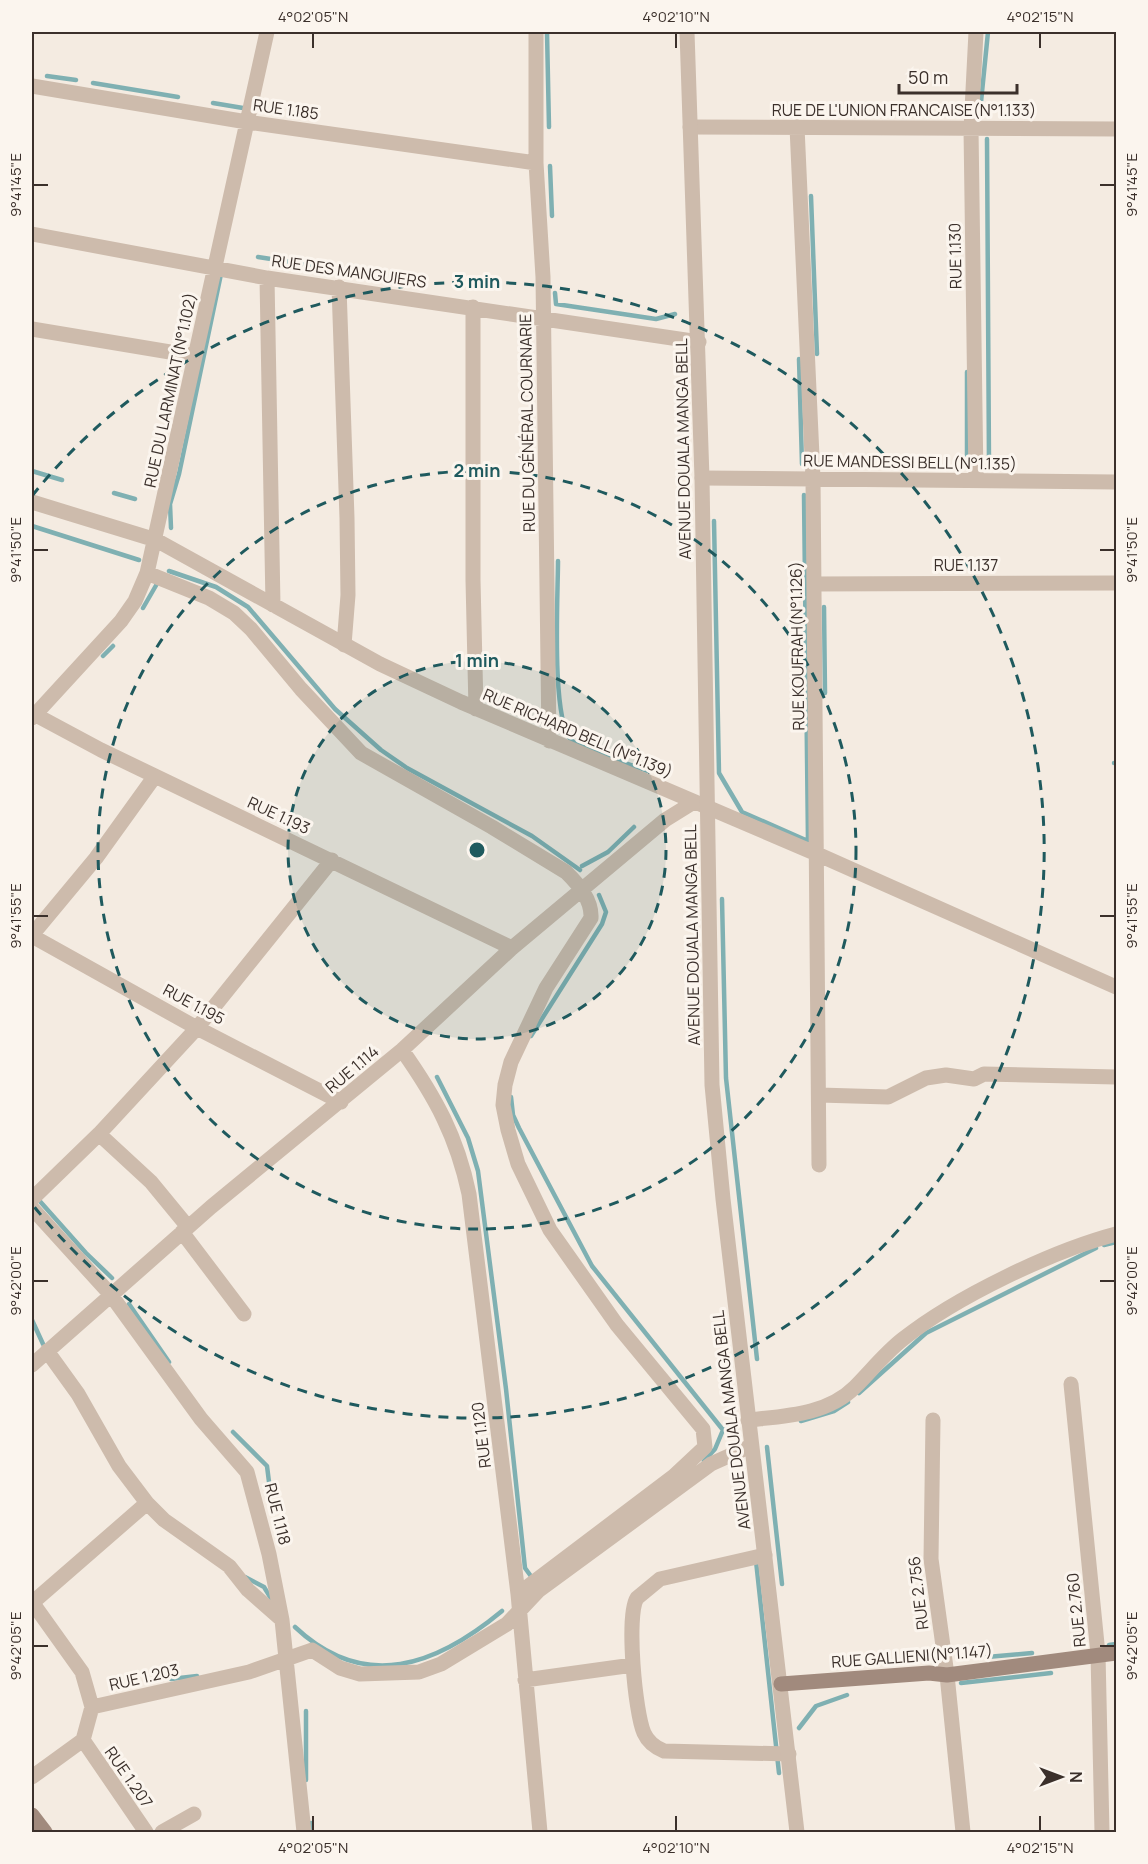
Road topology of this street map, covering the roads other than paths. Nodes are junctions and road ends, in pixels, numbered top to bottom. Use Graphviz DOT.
graph roads {
  1 [pos="267,32"];
  2 [pos="536,32"];
  3 [pos="687,32"];
  4 [pos="976,32"];
  5 [pos="32,86"];
  6 [pos="247,122"];
  7 [pos="690,128"];
  8 [pos="797,128"];
  9 [pos="971,129"];
  10 [pos="1116,129"];
  11 [pos="537,163"];
  12 [pos="32,234"];
  13 [pos="213,267"];
  14 [pos="267,278"];
  15 [pos="339,287"];
  16 [pos="473,307"];
  17 [pos="543,317"];
  18 [pos="32,329"];
  19 [pos="699,342"];
  20 [pos="195,356"];
  21 [pos="702,478"];
  22 [pos="813,478"];
  23 [pos="976,480"];
  24 [pos="1116,482"];
  25 [pos="32,502"];
  26 [pos="156,540"];
  27 [pos="147,573"];
  28 [pos="1116,583"];
  29 [pos="815,584"];
  30 [pos="273,605"];
  31 [pos="344,645"];
  32 [pos="476,709"];
  33 [pos="33,715"];
  34 [pos="549,741"];
  35 [pos="155,776"];
  36 [pos="701,805"];
  37 [pos="818,854"];
  38 [pos="332,860"];
  39 [pos="582,890"];
  40 [pos="32,935"];
  41 [pos="512,948"];
  42 [pos="1116,987"];
  43 [pos="197,1028"];
  44 [pos="402,1050"];
  45 [pos="1116,1077"];
  46 [pos="819,1095"];
  47 [pos="341,1102"];
  48 [pos="99,1134"];
  49 [pos="819,1165"];
  50 [pos="32,1199"];
  51 [pos="32,1208"];
  52 [pos="185,1230"];
  53 [pos="1116,1234"];
  54 [pos="111,1294"];
  55 [pos="244,1314"];
  56 [pos="47,1351"];
  57 [pos="32,1365"];
  58 [pos="1071,1384"];
  59 [pos="748,1420"];
  60 [pos="933,1420"];
  61 [pos="751,1446"];
  62 [pos="147,1503"];
  63 [pos="765,1555"];
  64 [pos="518,1594"];
  65 [pos="32,1602"];
  66 [pos="520,1612"];
  67 [pos="282,1620"];
  68 [pos="1116,1653"];
  69 [pos="1098,1654"];
  70 [pos="287,1657"];
  71 [pos="633,1665"];
  72 [pos="947,1675"];
  73 [pos="525,1680"];
  74 [pos="781,1684"];
  75 [pos="92,1707"];
  76 [pos="83,1740"];
  77 [pos="789,1754"];
  78 [pos="32,1777"];
  79 [pos="195,1814"];
  80 [pos="32,1815"];
  81 [pos="45,1833"];
  82 [pos="146,1833"];
  83 [pos="162,1833"];
  84 [pos="304,1833"];
  85 [pos="540,1833"];
  86 [pos="797,1833"];
  87 [pos="963,1833"];
  88 [pos="1102,1833"];
  1 -- 6 [label="street, RUE DU LARMINAT(N°1.102)"];
  2 -- 11 [label="street, RUE DU GÉNÉRAL COURNARIE"];
  3 -- 7 [label="street, AVENUE DOUALA MANGA BELL"];
  4 -- 9 [label="street, RUE 1.130"];
  5 -- 6 [label="street, RUE 1.185"];
  6 -- 11 [label="street, RUE 1.185"];
  6 -- 13 [label="street, RUE DU LARMINAT(N°1.102)"];
  7 -- 8 [label="street, RUE DE L'UNION FRANCAISE(N°1.133)"];
  7 -- 19 [label="street, AVENUE DOUALA MANGA BELL"];
  8 -- 9 [label="street, RUE DE L'UNION FRANCAISE(N°1.133)"];
  8 -- 22 [label="street, RUE KOUFRAH(N°1.126)"];
  9 -- 10 [label="street, RUE DE L'UNION FRANCAISE(N°1.133)"];
  9 -- 23 [label="street, RUE 1.130"];
  11 -- 17 [label="street, RUE DU GÉNÉRAL COURNARIE"];
  12 -- 13 [label="street, RUE DES MANGUIERS"];
  13 -- 14 [label="street, RUE DES MANGUIERS"];
  13 -- 20 [label="street, RUE DU LARMINAT(N°1.102)"];
  14 -- 15 [label="street, RUE DES MANGUIERS"];
  14 -- 30 [label="street"];
  15 -- 16 [label="street, RUE DES MANGUIERS"];
  15 -- 31 [label="street"];
  16 -- 17 [label="street, RUE DES MANGUIERS"];
  16 -- 32 [label="street"];
  17 -- 19 [label="street, RUE DES MANGUIERS"];
  17 -- 34 [label="street, RUE DU GÉNÉRAL COURNARIE"];
  18 -- 20 [label="street"];
  19 -- 21 [label="street, AVENUE DOUALA MANGA BELL"];
  20 -- 26 [label="street, RUE DU LARMINAT(N°1.102)"];
  21 -- 22 [label="street, RUE MANDESSI BELL(N°1.135)"];
  21 -- 36 [label="street, AVENUE DOUALA MANGA BELL"];
  22 -- 23 [label="street, RUE MANDESSI BELL(N°1.135)"];
  22 -- 29 [label="street, RUE KOUFRAH(N°1.126)"];
  23 -- 24 [label="street, RUE MANDESSI BELL(N°1.135)"];
  25 -- 26 [label="street, RUE RICHARD BELL(N°1.139)"];
  26 -- 27 [label="street, RUE DU LARMINAT(N°1.102)"];
  26 -- 30 [label="street, RUE RICHARD BELL(N°1.139)"];
  27 -- 33 [label="street, RUE DU LARMINAT(N°1.102)"];
  27 -- 39 [label="street"];
  28 -- 29 [label="street, RUE 1.137"];
  29 -- 37 [label="street, RUE KOUFRAH(N°1.126)"];
  30 -- 31 [label="street, RUE RICHARD BELL(N°1.139)"];
  31 -- 32 [label="street, RUE RICHARD BELL(N°1.139)"];
  32 -- 34 [label="street, RUE RICHARD BELL(N°1.139)"];
  33 -- 35 [label="street, RUE 1.193"];
  34 -- 36 [label="street, RUE RICHARD BELL(N°1.139)"];
  35 -- 38 [label="street, RUE 1.193"];
  35 -- 40 [label="street"];
  36 -- 37 [label="street, RUE RICHARD BELL(N°1.139)"];
  36 -- 39 [label="street, RUE 1.114"];
  36 -- 59 [label="street, AVENUE DOUALA MANGA BELL"];
  37 -- 42 [label="street, RUE RICHARD BELL(N°1.139)"];
  37 -- 46 [label="street, RUE KOUFRAH(N°1.126)"];
  38 -- 41 [label="street, RUE 1.193"];
  38 -- 43 [label="street"];
  39 -- 41 [label="street, RUE 1.114"];
  39 -- 64 [label="street"];
  40 -- 43 [label="street, RUE 1.195"];
  41 -- 44 [label="street, RUE 1.114"];
  43 -- 47 [label="street, RUE 1.195"];
  43 -- 48 [label="street"];
  44 -- 47 [label="street, RUE 1.114"];
  44 -- 64 [label="street, RUE 1.120"];
  45 -- 46 [label="street"];
  46 -- 49 [label="street, RUE KOUFRAH(N°1.126)"];
  47 -- 52 [label="street, RUE 1.114"];
  48 -- 50 [label="street"];
  48 -- 52 [label="street"];
  51 -- 54 [label="street, RUE 1.118"];
  52 -- 54 [label="street, RUE 1.114"];
  52 -- 55 [label="street"];
  53 -- 59 [label="street"];
  54 -- 56 [label="street, RUE 1.114"];
  54 -- 67 [label="street, RUE 1.118"];
  56 -- 57 [label="street, RUE 1.114"];
  56 -- 62 [label="street"];
  58 -- 69 [label="street, RUE 2.760"];
  59 -- 61 [label="street, AVENUE DOUALA MANGA BELL"];
  60 -- 72 [label="street, RUE 2.756"];
  61 -- 63 [label="street, AVENUE DOUALA MANGA BELL"];
  61 -- 66 [label="street, RUE 1.203"];
  62 -- 65 [label="street"];
  62 -- 67 [label="street"];
  63 -- 71 [label="street"];
  63 -- 74 [label="street, AVENUE DOUALA MANGA BELL"];
  64 -- 66 [label="street, RUE 1.120"];
  65 -- 75 [label="street, RUE 1.203"];
  66 -- 70 [label="street, RUE 1.203"];
  66 -- 73 [label="street, RUE 1.120"];
  67 -- 70 [label="street, RUE 1.118"];
  68 -- 69 [label="main road, RUE GALLIENI(N°1.147)"];
  69 -- 72 [label="main road, RUE GALLIENI(N°1.147)"];
  69 -- 88 [label="street, RUE 2.760"];
  70 -- 75 [label="street, RUE 1.203"];
  70 -- 84 [label="street, RUE 1.118"];
  71 -- 73 [label="street"];
  71 -- 77 [label="street"];
  72 -- 74 [label="main road, RUE GALLIENI(N°1.147)"];
  72 -- 87 [label="street, RUE 2.756"];
  73 -- 85 [label="street, RUE 1.120"];
  74 -- 77 [label="street, AVENUE DOUALA MANGA BELL"];
  75 -- 76 [label="street, RUE 1.207"];
  76 -- 78 [label="street"];
  76 -- 82 [label="street, RUE 1.207"];
  77 -- 86 [label="street, AVENUE DOUALA MANGA BELL"];
  79 -- 83 [label="street"];
  80 -- 81 [label="main road"];
}
